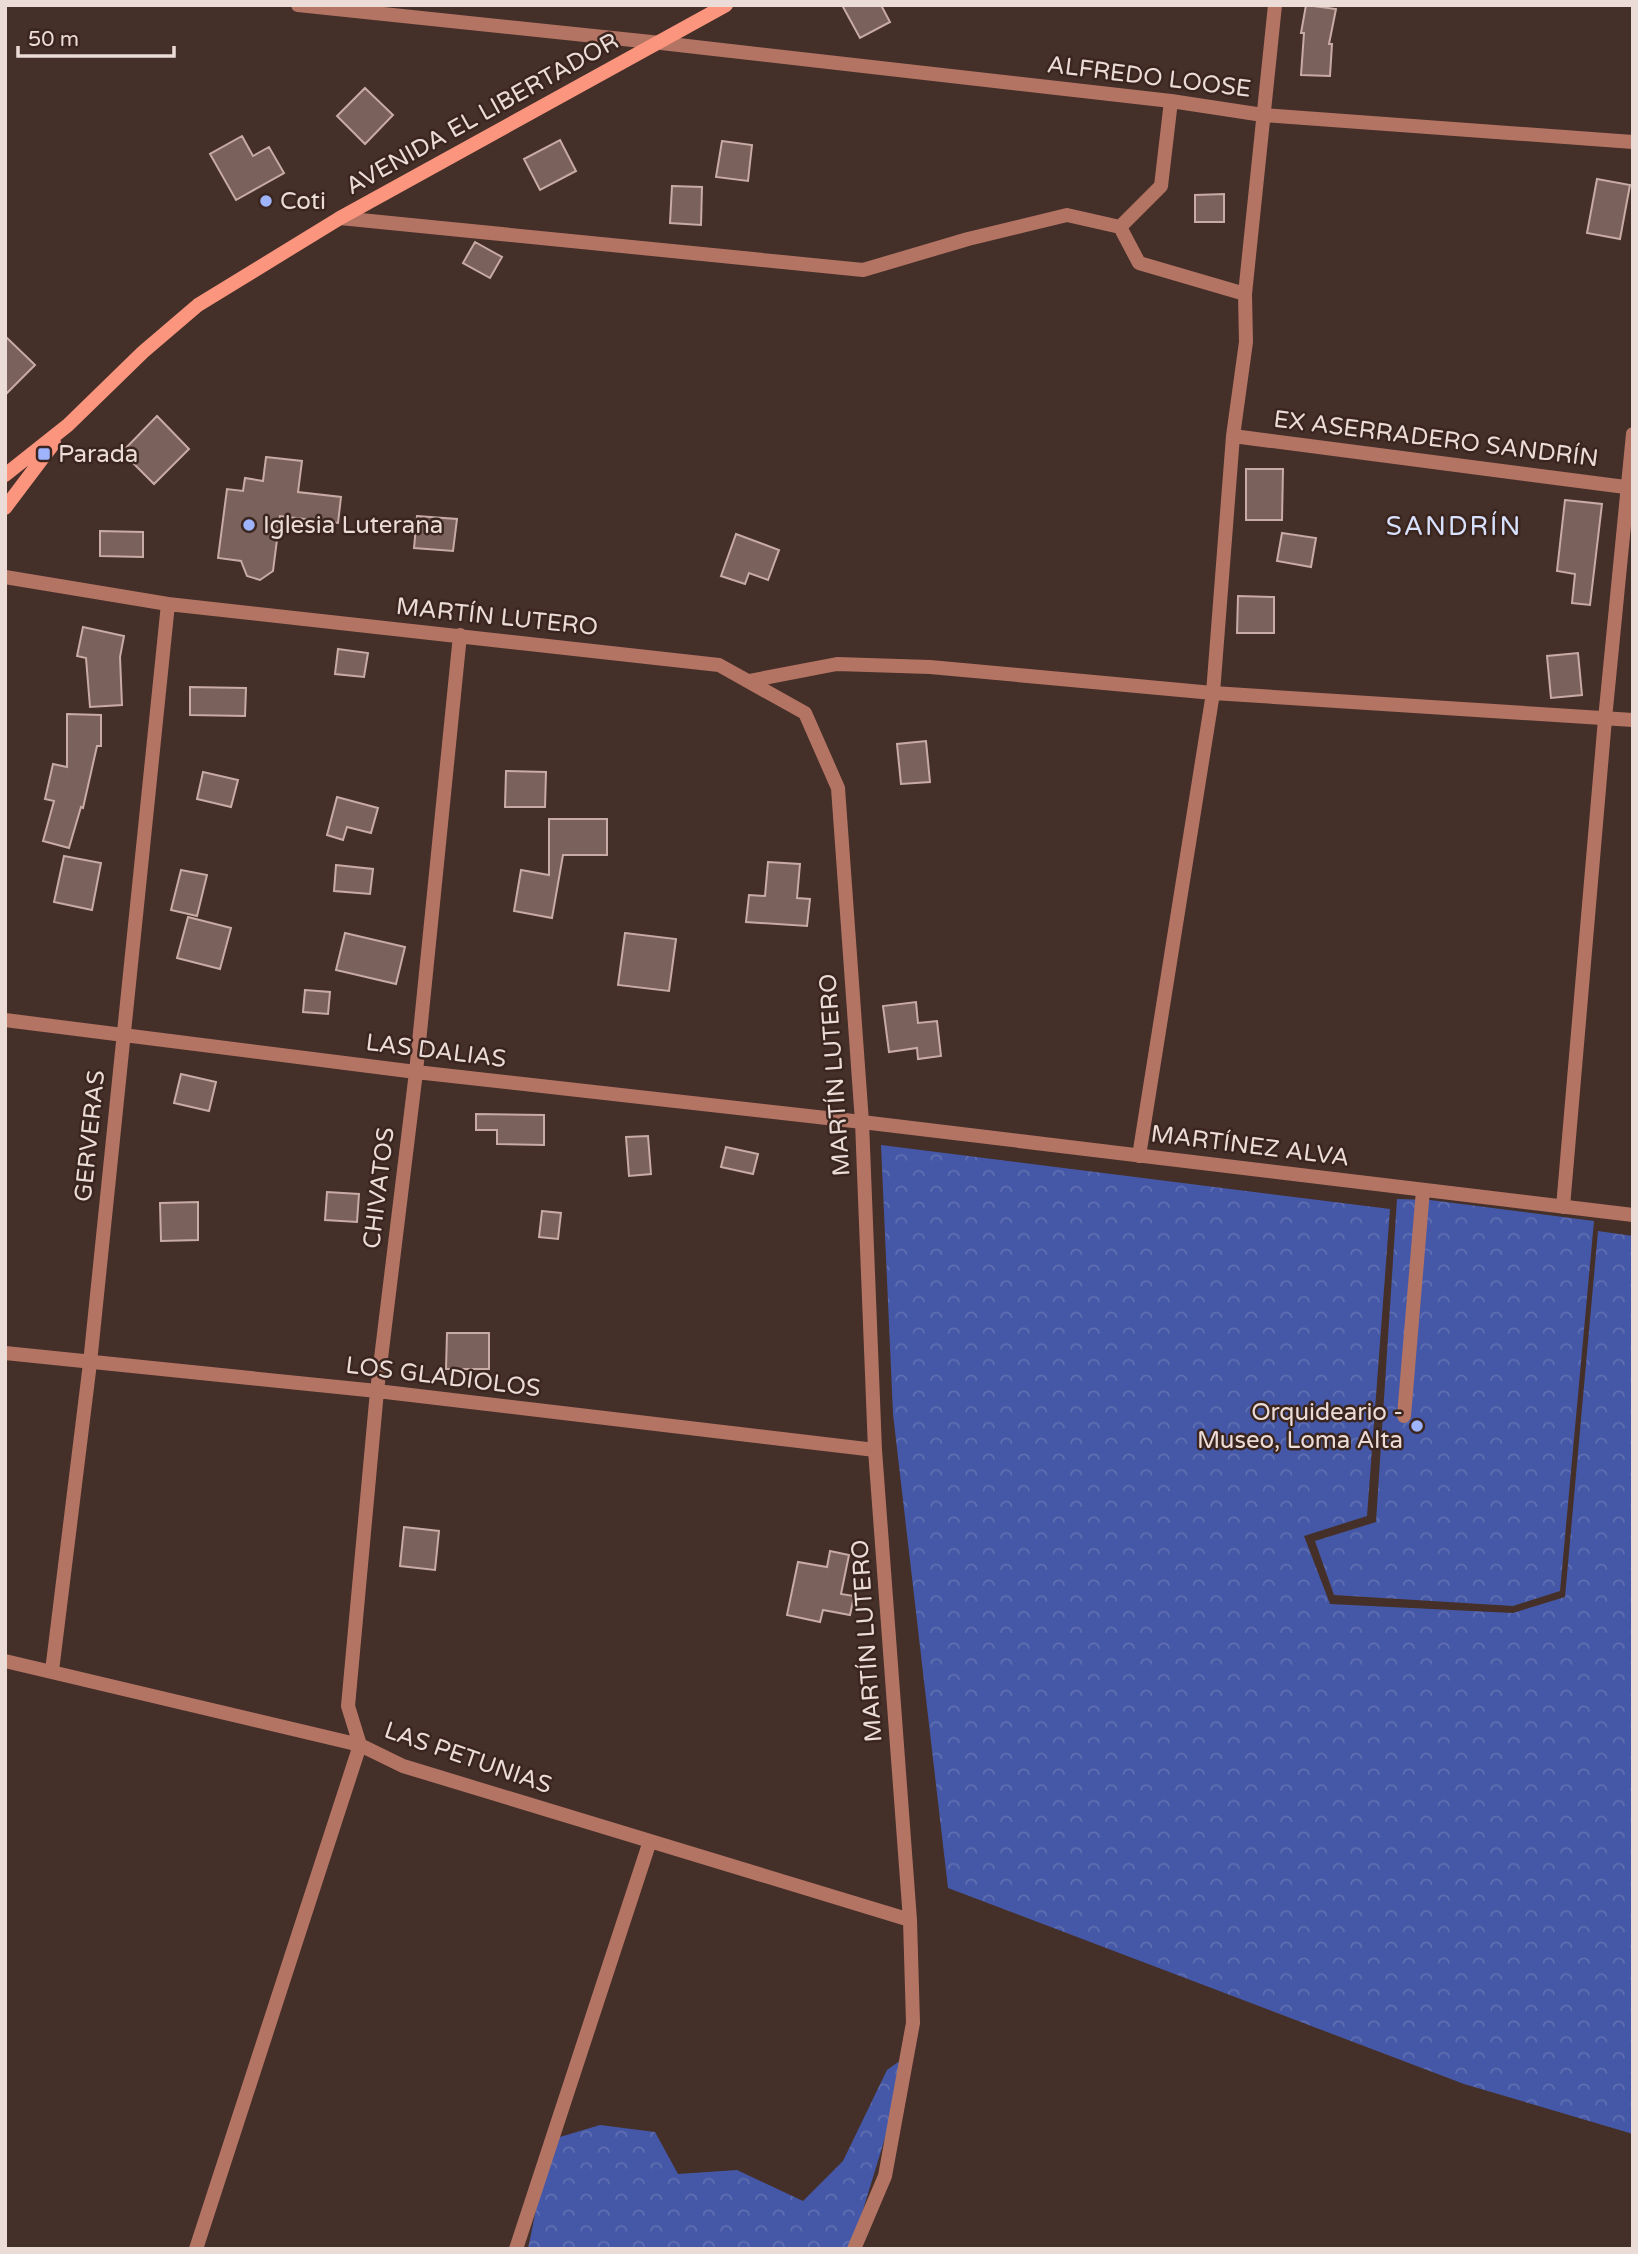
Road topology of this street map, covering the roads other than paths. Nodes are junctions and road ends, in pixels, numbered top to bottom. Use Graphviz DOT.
graph roads {
  1 [pos="298,5"];
  2 [pos="726,5"];
  3 [pos="1275,5"];
  4 [pos="661,43"];
  5 [pos="1171,101"];
  6 [pos="1263,115"];
  7 [pos="1633,142"];
  8 [pos="340,218"];
  9 [pos="1120,227"];
  10 [pos="1245,294"];
  11 [pos="68,425"];
  12 [pos="1633,434"];
  13 [pos="1233,436"];
  14 [pos="5,475"];
  15 [pos="1630,488"];
  16 [pos="5,508"];
  17 [pos="5,578"];
  18 [pos="167,604"];
  19 [pos="460,635"];
  20 [pos="749,681"];
  21 [pos="1213,693"];
  22 [pos="1605,719"];
  23 [pos="1633,720"];
  24 [pos="5,1020"];
  25 [pos="122,1035"];
  26 [pos="416,1072"];
  27 [pos="862,1122"];
  28 [pos="1139,1156"];
  29 [pos="1423,1190"];
  30 [pos="1563,1207"];
  31 [pos="1633,1215"];
  32 [pos="5,1353"];
  33 [pos="90,1363"];
  34 [pos="377,1391"];
  35 [pos="1404,1416"];
  36 [pos="875,1450"];
  37 [pos="5,1661"];
  38 [pos="52,1671"];
  39 [pos="360,1745"];
  40 [pos="650,1841"];
  41 [pos="910,1920"];
  42 [pos="196,2249"];
  43 [pos="516,2249"];
  44 [pos="854,2249"];
  1 -- 4 [label="street, ALFREDO LOOSE"];
  2 -- 4 [label="main road, AVENIDA EL LIBERTADOR"];
  3 -- 6 [label="street"];
  4 -- 5 [label="street, ALFREDO LOOSE"];
  4 -- 8 [label="main road, AVENIDA EL LIBERTADOR"];
  5 -- 6 [label="street, ALFREDO LOOSE"];
  5 -- 9 [label="street"];
  6 -- 7 [label="street, ALFREDO LOOSE"];
  6 -- 10 [label="street"];
  8 -- 9 [label="street"];
  8 -- 11 [label="main road, AVENIDA EL LIBERTADOR"];
  9 -- 10 [label="street"];
  10 -- 13 [label="street"];
  11 -- 14 [label="main road, AVENIDA EL LIBERTADOR"];
  11 -- 16 [label="main road, AVENIDA EL LIBERTADOR"];
  12 -- 15 [label="street"];
  13 -- 15 [label="street, EX ASERRADERO SANDRÍN"];
  13 -- 21 [label="street"];
  15 -- 22 [label="street"];
  17 -- 18 [label="street, MARTÍN LUTERO"];
  18 -- 19 [label="street, MARTÍN LUTERO"];
  18 -- 25 [label="street, GERVERAS"];
  19 -- 20 [label="street, MARTÍN LUTERO"];
  19 -- 26 [label="street, CHIVATOS"];
  20 -- 21 [label="street"];
  20 -- 27 [label="street, MARTÍN LUTERO"];
  21 -- 22 [label="street"];
  21 -- 28 [label="street"];
  22 -- 23 [label="street"];
  22 -- 30 [label="street"];
  24 -- 25 [label="street, LAS DALIAS"];
  25 -- 26 [label="street, LAS DALIAS"];
  25 -- 33 [label="street, GERVERAS"];
  26 -- 27 [label="street, LAS DALIAS"];
  26 -- 34 [label="street, CHIVATOS"];
  27 -- 28 [label="street, MARTÍNEZ ALVA"];
  27 -- 36 [label="street, MARTÍN LUTERO"];
  28 -- 29 [label="street, MARTÍNEZ ALVA"];
  29 -- 30 [label="street, MARTÍNEZ ALVA"];
  29 -- 35 [label="street"];
  30 -- 31 [label="street, MARTÍNEZ ALVA"];
  32 -- 33 [label="street, LOS GLADIOLOS"];
  33 -- 34 [label="street, LOS GLADIOLOS"];
  33 -- 38 [label="street, GERVERAS"];
  34 -- 36 [label="street, LOS GLADIOLOS"];
  34 -- 39 [label="street, CHIVATOS"];
  36 -- 41 [label="street, MARTÍN LUTERO"];
  37 -- 38 [label="street, LAS PETUNIAS"];
  38 -- 39 [label="street, LAS PETUNIAS"];
  39 -- 40 [label="street, LAS PETUNIAS"];
  39 -- 42 [label="street"];
  40 -- 41 [label="street, LAS PETUNIAS"];
  40 -- 43 [label="street"];
  41 -- 44 [label="street, MARTÍN LUTERO"];
}
